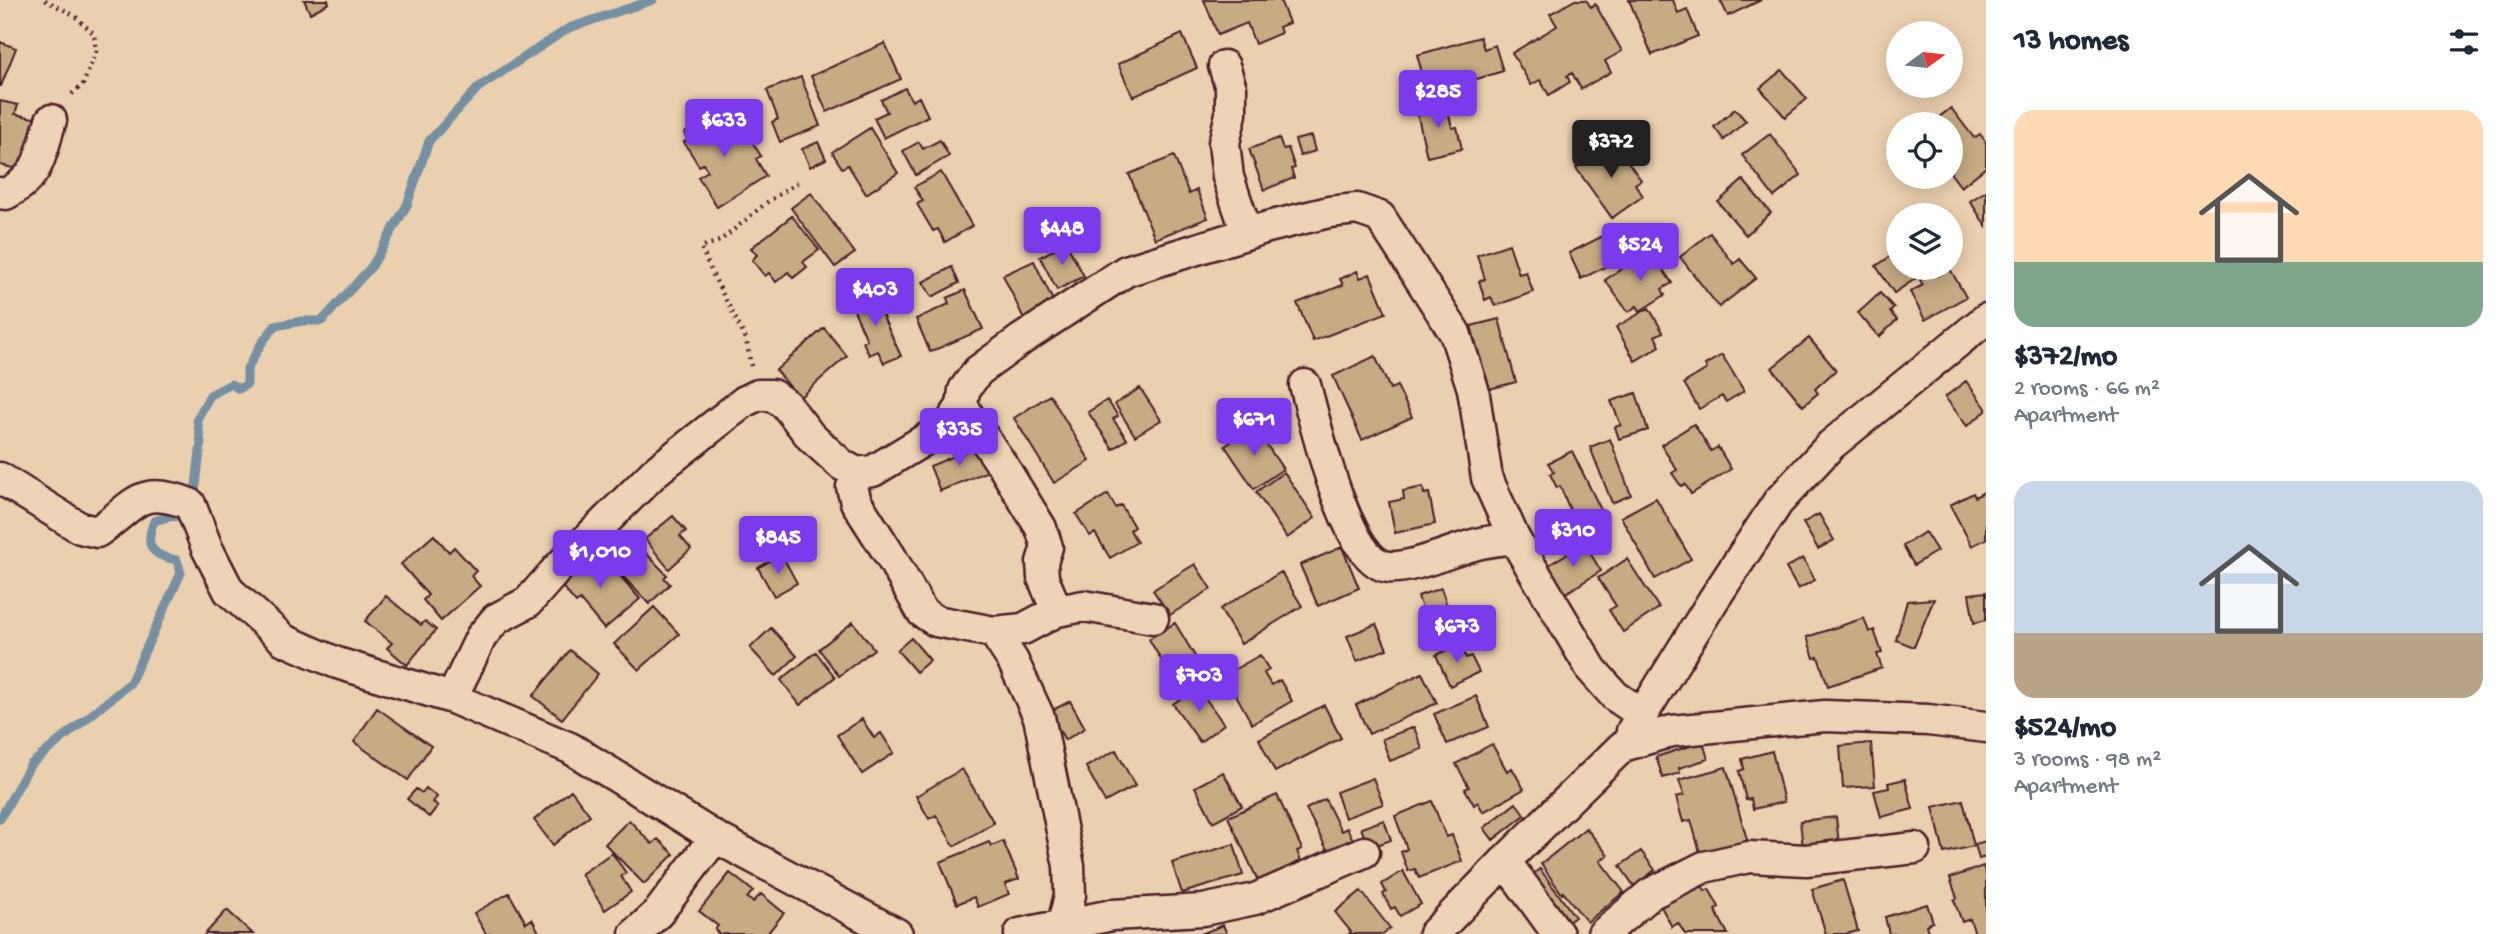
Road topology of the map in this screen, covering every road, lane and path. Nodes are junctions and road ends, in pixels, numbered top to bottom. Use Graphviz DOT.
graph roads {
  1 [pos="45,0"];
  2 [pos="1224,66"];
  3 [pos="51,120"];
  4 [pos="801,180"];
  5 [pos="0,193"];
  6 [pos="1247,233"];
  7 [pos="1986,319"];
  8 [pos="1305,385"];
  9 [pos="745,401"];
  10 [pos="962,406"];
  11 [pos="857,473"];
  12 [pos="0,478"];
  13 [pos="1514,538"];
  14 [pos="1058,611"];
  15 [pos="1153,618"];
  16 [pos="994,632"];
  17 [pos="452,698"];
  18 [pos="1643,715"];
  19 [pos="1986,727"];
  20 [pos="1623,746"];
  21 [pos="715,837"];
  22 [pos="1915,848"];
  23 [pos="1364,852"];
  24 [pos="1505,861"];
  25 [pos="1063,924"];
  26 [pos="635,934"];
  27 [pos="897,934"];
  28 [pos="1020,934"];
  29 [pos="1434,934"];
  30 [pos="1558,934"];
  31 [pos="1603,934"];
  1 -- 3 [label="path"];
  2 -- 6 [label="street"];
  3 -- 5 [label="street"];
  4 -- 9 [label="path"];
  6 -- 10 [label="street"];
  6 -- 13 [label="street"];
  7 -- 18 [label="street"];
  8 -- 13 [label="street"];
  9 -- 11 [label="street"];
  9 -- 17 [label="street"];
  10 -- 11 [label="street"];
  10 -- 14 [label="street"];
  11 -- 16 [label="street"];
  12 -- 17 [label="street"];
  13 -- 18 [label="street"];
  14 -- 15 [label="street"];
  14 -- 16 [label="street"];
  16 -- 25 [label="street"];
  17 -- 21 [label="street"];
  18 -- 20 [label="street"];
  19 -- 20 [label="street"];
  20 -- 24 [label="street"];
  21 -- 26 [label="street"];
  21 -- 27 [label="street"];
  22 -- 31 [label="street"];
  23 -- 25 [label="street"];
  24 -- 29 [label="street"];
  24 -- 30 [label="street"];
  25 -- 28 [label="street"];
}
